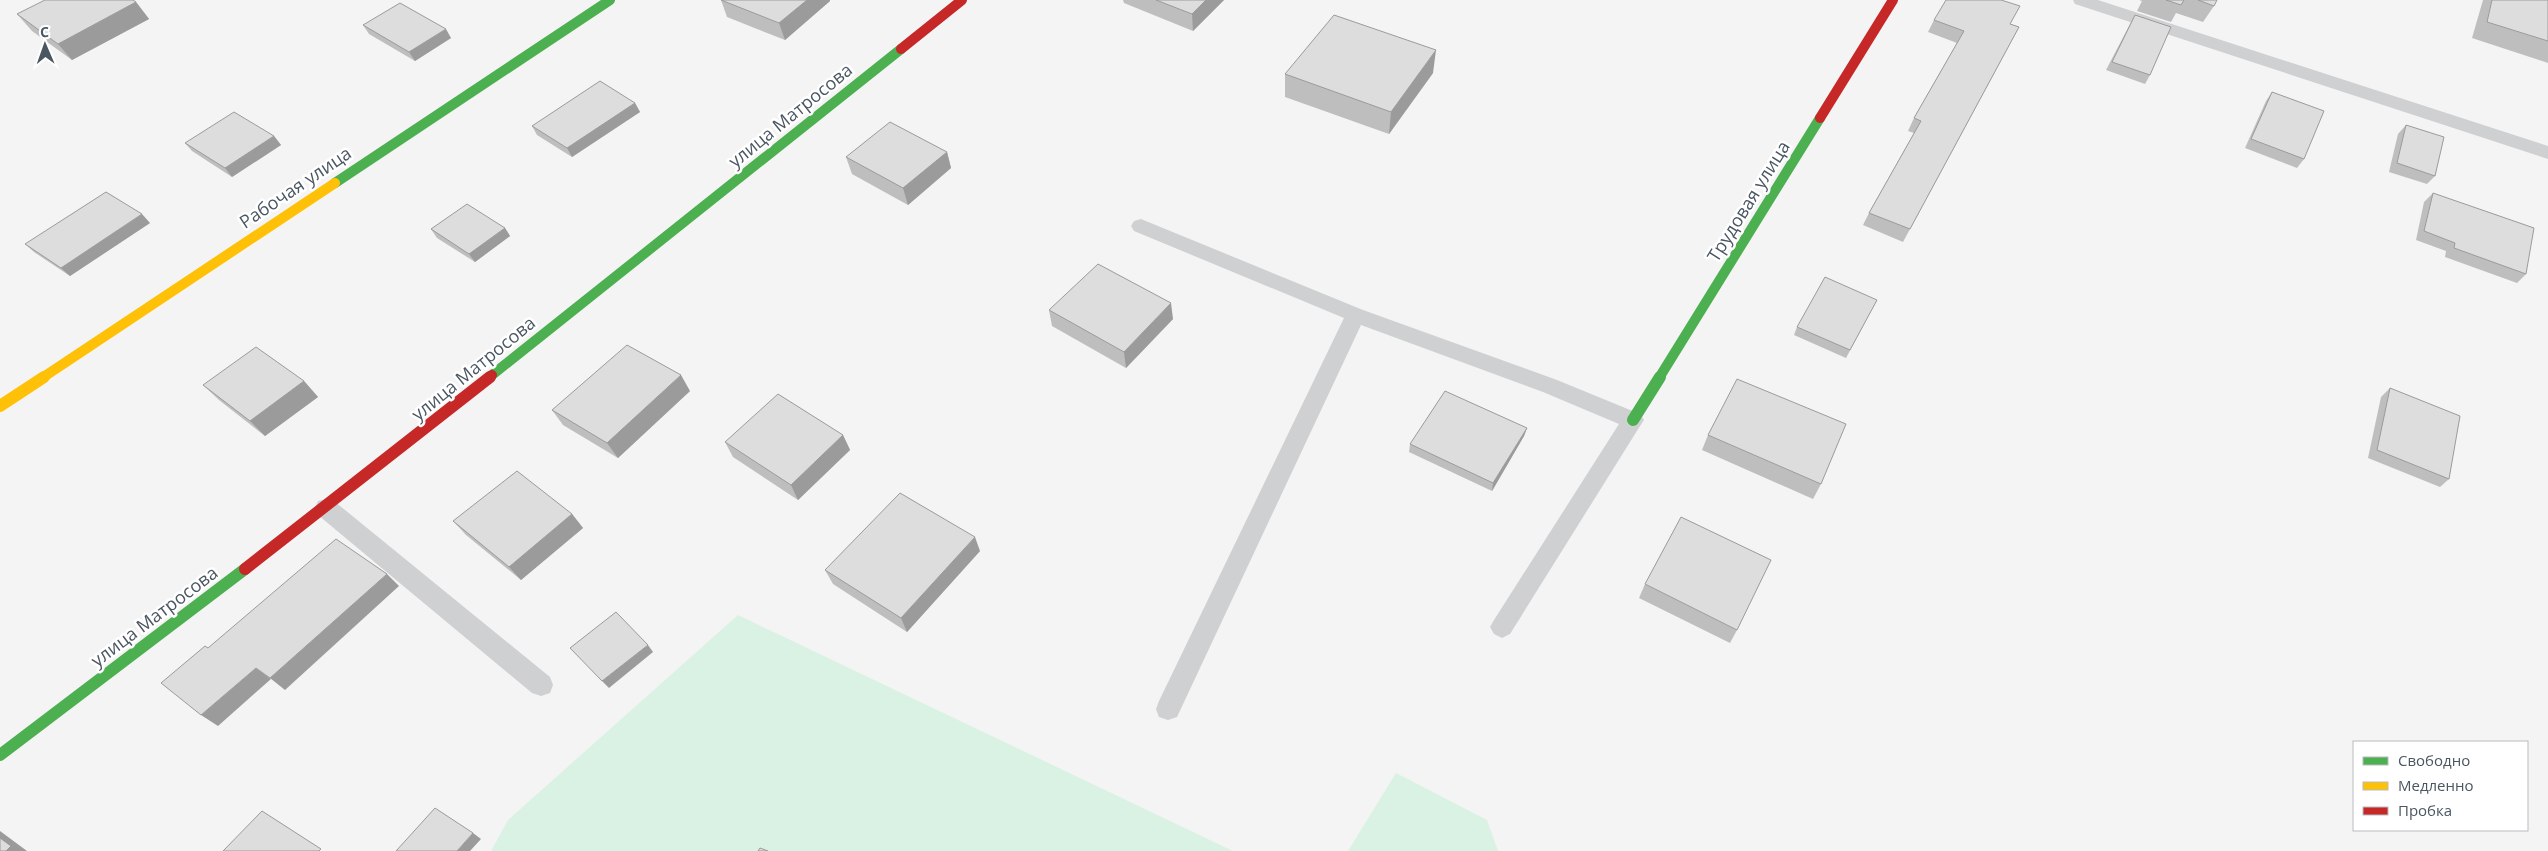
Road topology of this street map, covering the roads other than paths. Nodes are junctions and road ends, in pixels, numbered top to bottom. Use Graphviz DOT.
graph roads {
  1 [pos="610,0"];
  2 [pos="962,0"];
  3 [pos="1893,0"];
  4 [pos="2081,0"];
  5 [pos="2548,153"];
  6 [pos="1141,226"];
  7 [pos="1356,314"];
  8 [pos="0,406"];
  9 [pos="1633,420"];
  10 [pos="326,508"];
  11 [pos="1502,627"];
  12 [pos="541,685"];
  13 [pos="1168,709"];
  14 [pos="0,755"];
  1 -- 8 [label="street, Рабочая улица"];
  2 -- 10 [label="street, улица Матросова"];
  3 -- 9 [label="street, Трудовая улица"];
  4 -- 5 [label="lane"];
  6 -- 7 [label="lane"];
  7 -- 9 [label="lane"];
  7 -- 13 [label="lane"];
  9 -- 11 [label="lane"];
  10 -- 12 [label="lane"];
  10 -- 14 [label="street, улица Матросова"];
}
